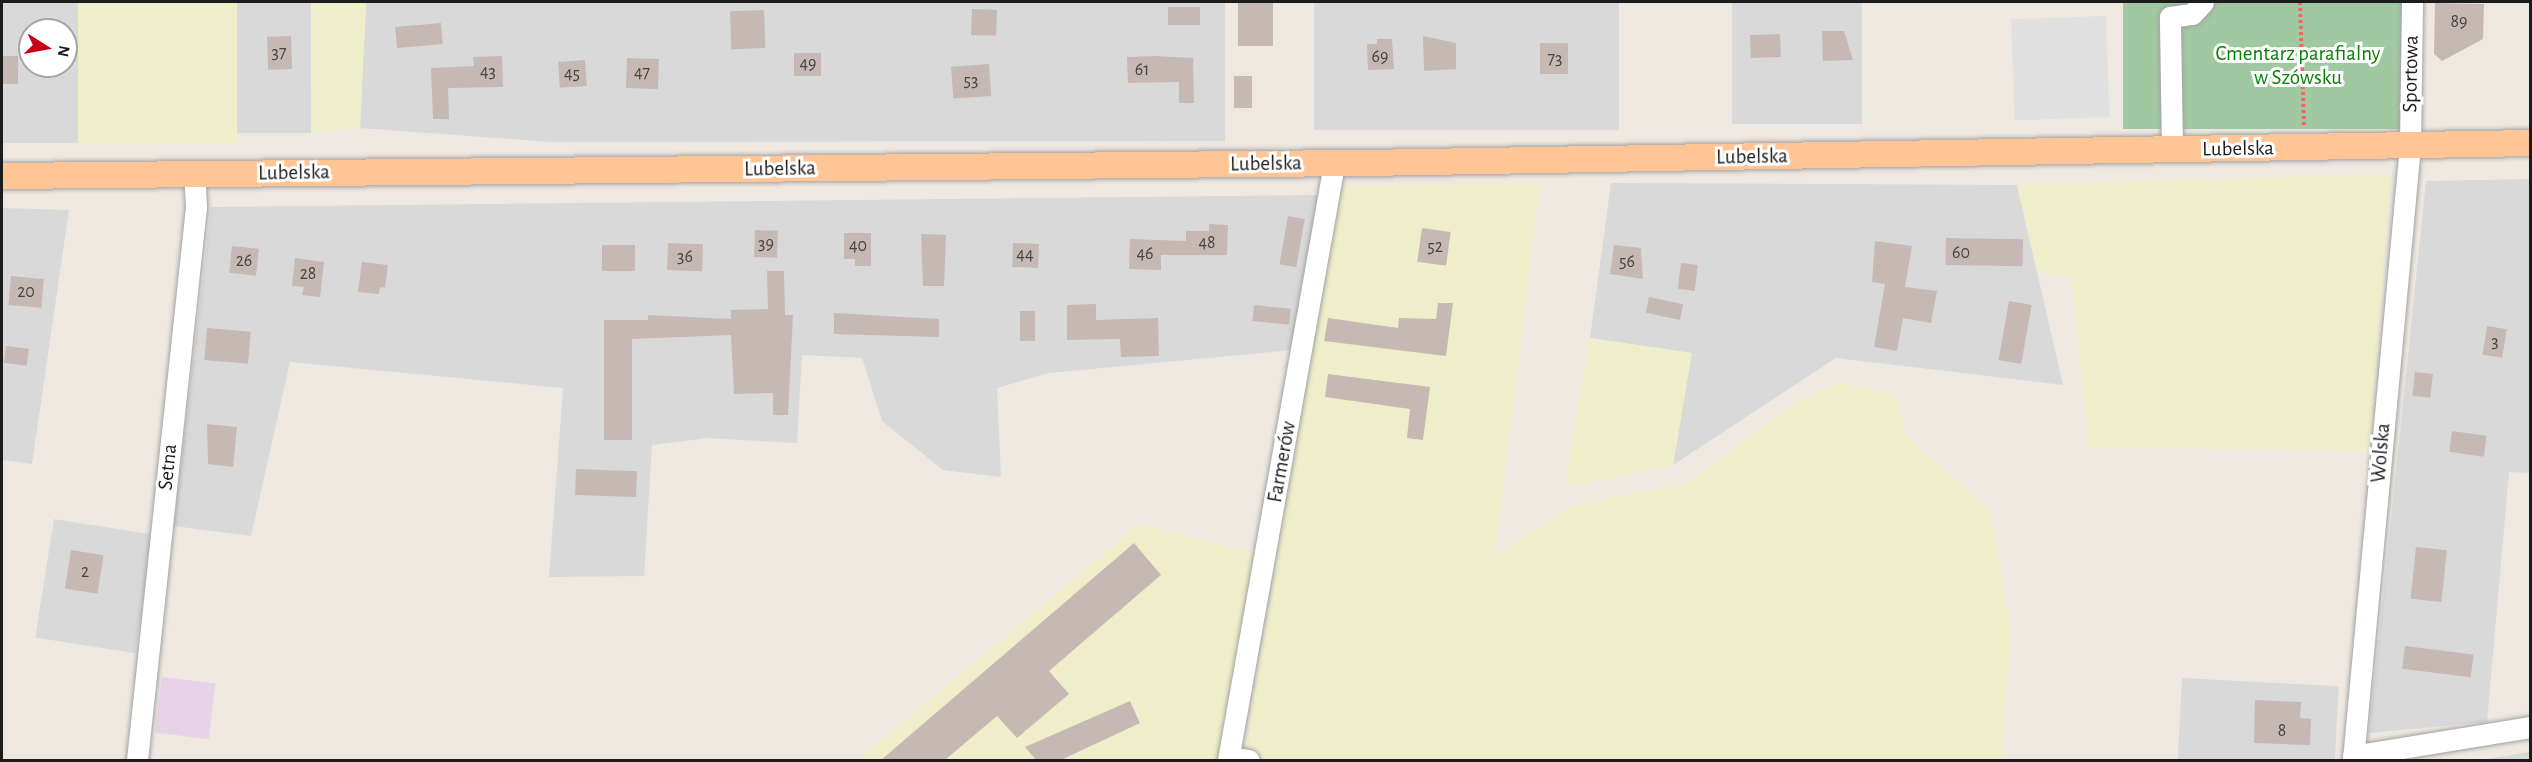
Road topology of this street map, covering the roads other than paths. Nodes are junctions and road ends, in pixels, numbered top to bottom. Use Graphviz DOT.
graph roads {
  1 [pos="2203,2"];
  2 [pos="2412,2"];
  3 [pos="2530,143"];
  4 [pos="2410,146"];
  5 [pos="2172,150"];
  6 [pos="1334,164"];
  7 [pos="194,174"];
  8 [pos="2,176"];
  9 [pos="2530,727"];
  10 [pos="2353,758"];
  11 [pos="1235,759"];
  12 [pos="136,760"];
  1 -- 5 [label="street"];
  2 -- 4 [label="street, Sportowa"];
  3 -- 4 [label="main road, Lubelska"];
  4 -- 5 [label="main road, Lubelska"];
  4 -- 10 [label="street, Wolska"];
  5 -- 6 [label="main road, Lubelska"];
  6 -- 7 [label="main road, Lubelska"];
  6 -- 11 [label="street, Farmerów"];
  7 -- 8 [label="main road, Lubelska"];
  7 -- 12 [label="street, Setna"];
  9 -- 10 [label="street"];
}
